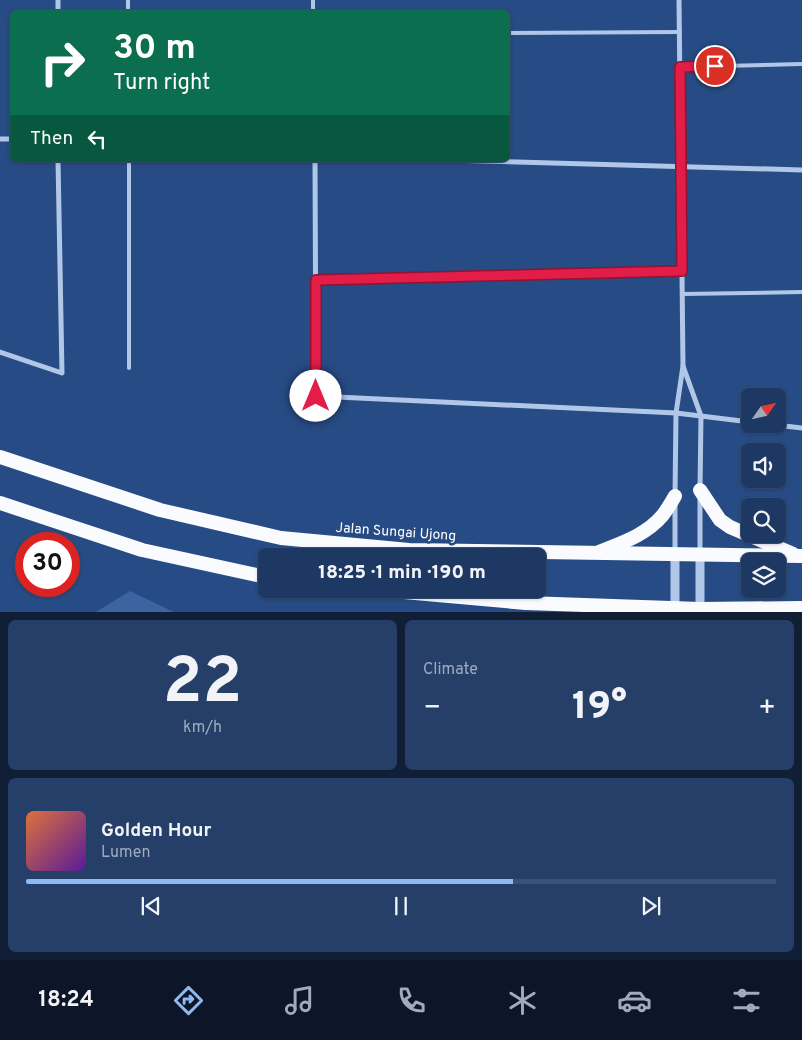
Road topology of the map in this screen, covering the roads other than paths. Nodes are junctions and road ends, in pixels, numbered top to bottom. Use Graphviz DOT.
graph roads {
  1 [pos="679,0"];
  2 [pos="680,32"];
  3 [pos="510,33"];
  4 [pos="802,64"];
  5 [pos="680,67"];
  6 [pos="510,161"];
  7 [pos="58,162"];
  8 [pos="129,162"];
  9 [pos="315,162"];
  10 [pos="681,165"];
  11 [pos="802,170"];
  12 [pos="682,271"];
  13 [pos="316,280"];
  14 [pos="802,292"];
  15 [pos="683,294"];
  16 [pos="0,352"];
  17 [pos="683,366"];
  18 [pos="130,368"];
  19 [pos="676,413"];
  20 [pos="701,416"];
  21 [pos="741,421"];
  22 [pos="786,426"];
  23 [pos="802,428"];
  24 [pos="0,456"];
  25 [pos="700,490"];
  26 [pos="675,496"];
  27 [pos="0,503"];
  28 [pos="594,554"];
  29 [pos="675,556"];
  30 [pos="700,556"];
  31 [pos="800,556"];
  32 [pos="258,575"];
  33 [pos="464,598"];
  34 [pos="526,604"];
  35 [pos="802,608"];
  36 [pos="675,610"];
  37 [pos="700,610"];
  38 [pos="545,612"];
  1 -- 2 [label="street"];
  2 -- 3 [label="lane"];
  2 -- 5 [label="street"];
  4 -- 5 [label="lane"];
  5 -- 10 [label="street"];
  6 -- 10 [label="street"];
  7 -- 16 [label="street"];
  8 -- 18 [label="lane"];
  9 -- 13 [label="street"];
  10 -- 11 [label="street"];
  10 -- 12 [label="street"];
  12 -- 13 [label="lane"];
  12 -- 15 [label="street"];
  13 -- 19 [label="street"];
  14 -- 15 [label="lane"];
  15 -- 17 [label="street"];
  17 -- 19 [label="street"];
  17 -- 20 [label="street"];
  19 -- 20 [label="street"];
  19 -- 26 [label="street"];
  20 -- 21 [label="street"];
  20 -- 25 [label="street"];
  22 -- 23 [label="street"];
  24 -- 28 [label="highway, Jalan Sungai Ujong"];
  25 -- 30 [label="street"];
  25 -- 31 [label="highway"];
  26 -- 28 [label="highway"];
  26 -- 29 [label="street"];
  27 -- 32 [label="highway"];
  28 -- 29 [label="highway, Jalan Sungai Ujong"];
  29 -- 30 [label="highway, Jalan Sungai Ujong"];
  29 -- 36 [label="street"];
  30 -- 31 [label="highway, Jalan Sungai Ujong"];
  30 -- 37 [label="street"];
  33 -- 34 [label="highway"];
  34 -- 36 [label="highway"];
  34 -- 38 [label="highway"];
  35 -- 37 [label="highway"];
  36 -- 37 [label="highway"];
}
